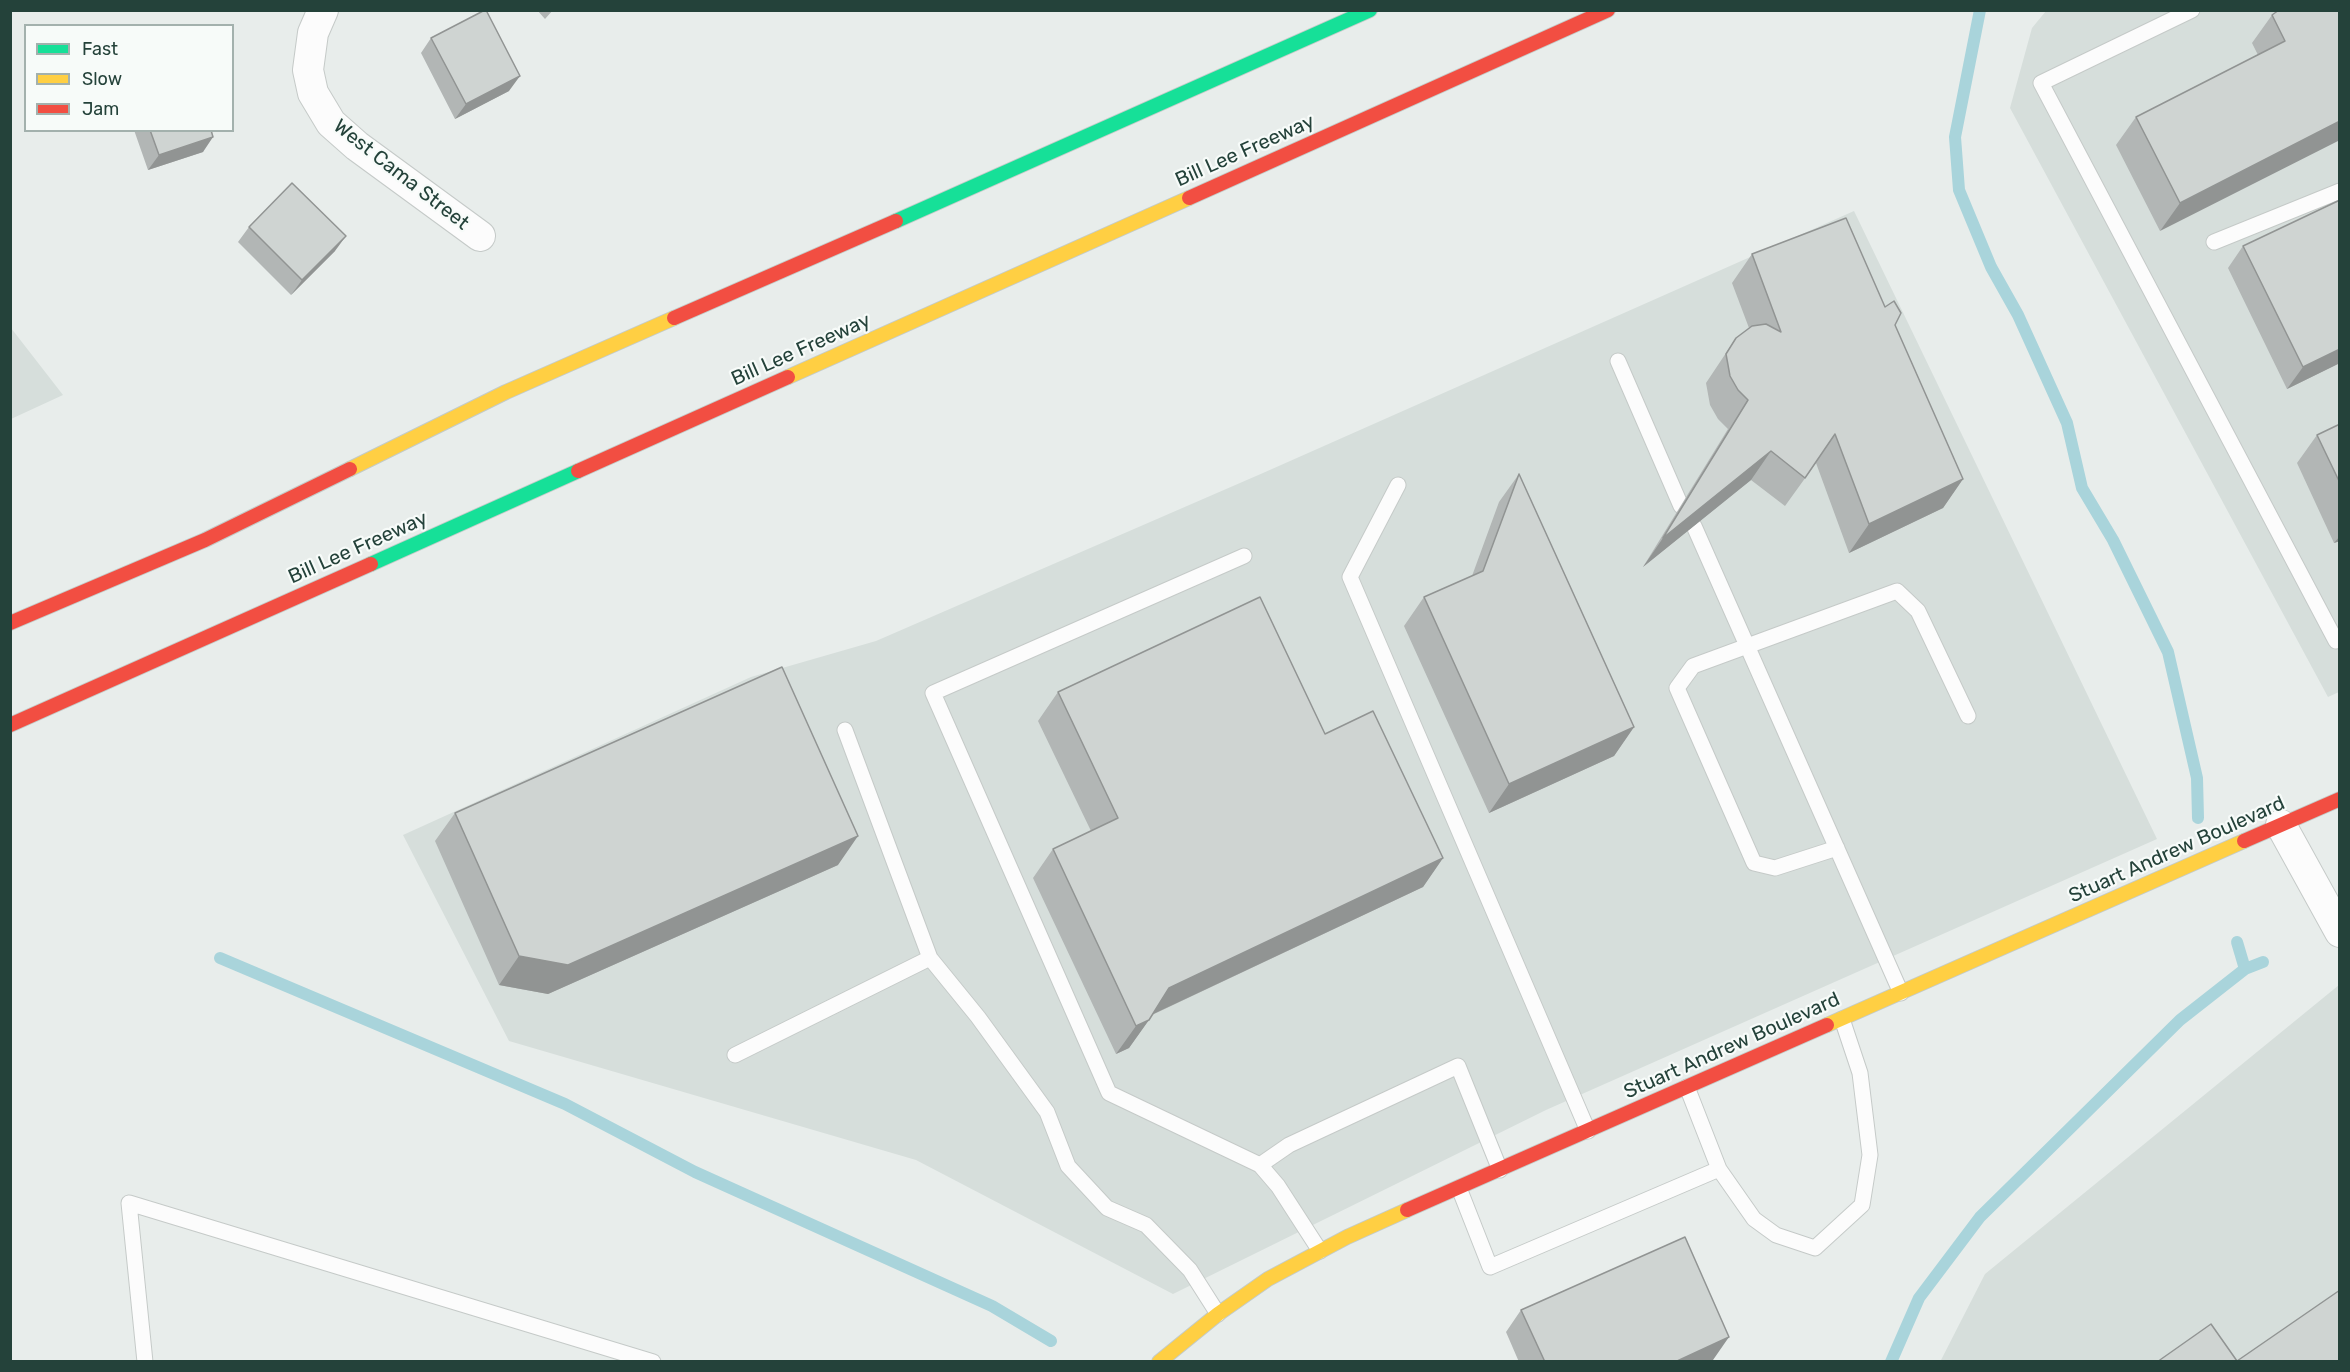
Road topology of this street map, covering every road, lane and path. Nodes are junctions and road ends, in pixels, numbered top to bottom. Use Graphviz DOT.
graph roads {
  1 [pos="323,10"];
  2 [pos="1370,10"];
  3 [pos="1608,10"];
  4 [pos="2192,10"];
  5 [pos="2340,190"];
  6 [pos="480,236"];
  7 [pos="2214,242"];
  8 [pos="1618,361"];
  9 [pos="1398,485"];
  10 [pos="1681,506"];
  11 [pos="1694,526"];
  12 [pos="1244,556"];
  13 [pos="10,623"];
  14 [pos="2340,639"];
  15 [pos="1747,645"];
  16 [pos="1968,716"];
  17 [pos="10,725"];
  18 [pos="845,730"];
  19 [pos="2340,799"];
  20 [pos="2281,825"];
  21 [pos="1837,848"];
  22 [pos="2340,932"];
  23 [pos="930,958"];
  24 [pos="1901,993"];
  25 [pos="1842,1019"];
  26 [pos="735,1055"];
  27 [pos="1687,1088"];
  28 [pos="1588,1131"];
  29 [pos="1260,1165"];
  30 [pos="1719,1169"];
  31 [pos="1500,1170"];
  32 [pos="1459,1188"];
  33 [pos="1320,1251"];
  34 [pos="1218,1314"];
  35 [pos="145,1362"];
  36 [pos="653,1362"];
  37 [pos="1160,1362"];
  1 -- 6 [label="street, West Cama Street"];
  2 -- 13 [label="main road"];
  3 -- 17 [label="main road, Bill Lee Freeway"];
  4 -- 14 [label="lane"];
  5 -- 7 [label="lane"];
  8 -- 10 [label="lane"];
  9 -- 28 [label="lane"];
  11 -- 15 [label="lane"];
  12 -- 29 [label="lane"];
  15 -- 16 [label="lane"];
  15 -- 21 [label="lane"];
  15 -- 21 [label="lane"];
  18 -- 23 [label="lane"];
  19 -- 20 [label="main road, Stuart Andrew Boulevard"];
  20 -- 22 [label="street"];
  20 -- 24 [label="main road, Stuart Andrew Boulevard"];
  21 -- 24 [label="lane"];
  23 -- 26 [label="lane"];
  23 -- 34 [label="lane"];
  24 -- 25 [label="main road, Stuart Andrew Boulevard"];
  25 -- 27 [label="main road, Stuart Andrew Boulevard"];
  25 -- 30 [label="lane"];
  27 -- 28 [label="main road, Stuart Andrew Boulevard"];
  27 -- 30 [label="lane"];
  28 -- 31 [label="main road, Stuart Andrew Boulevard"];
  29 -- 31 [label="lane"];
  29 -- 33 [label="lane"];
  30 -- 32 [label="lane"];
  31 -- 32 [label="main road, Stuart Andrew Boulevard"];
  32 -- 33 [label="main road, Stuart Andrew Boulevard"];
  33 -- 34 [label="main road, Stuart Andrew Boulevard"];
  34 -- 37 [label="main road, Stuart Andrew Boulevard"];
  35 -- 36 [label="lane"];
}
